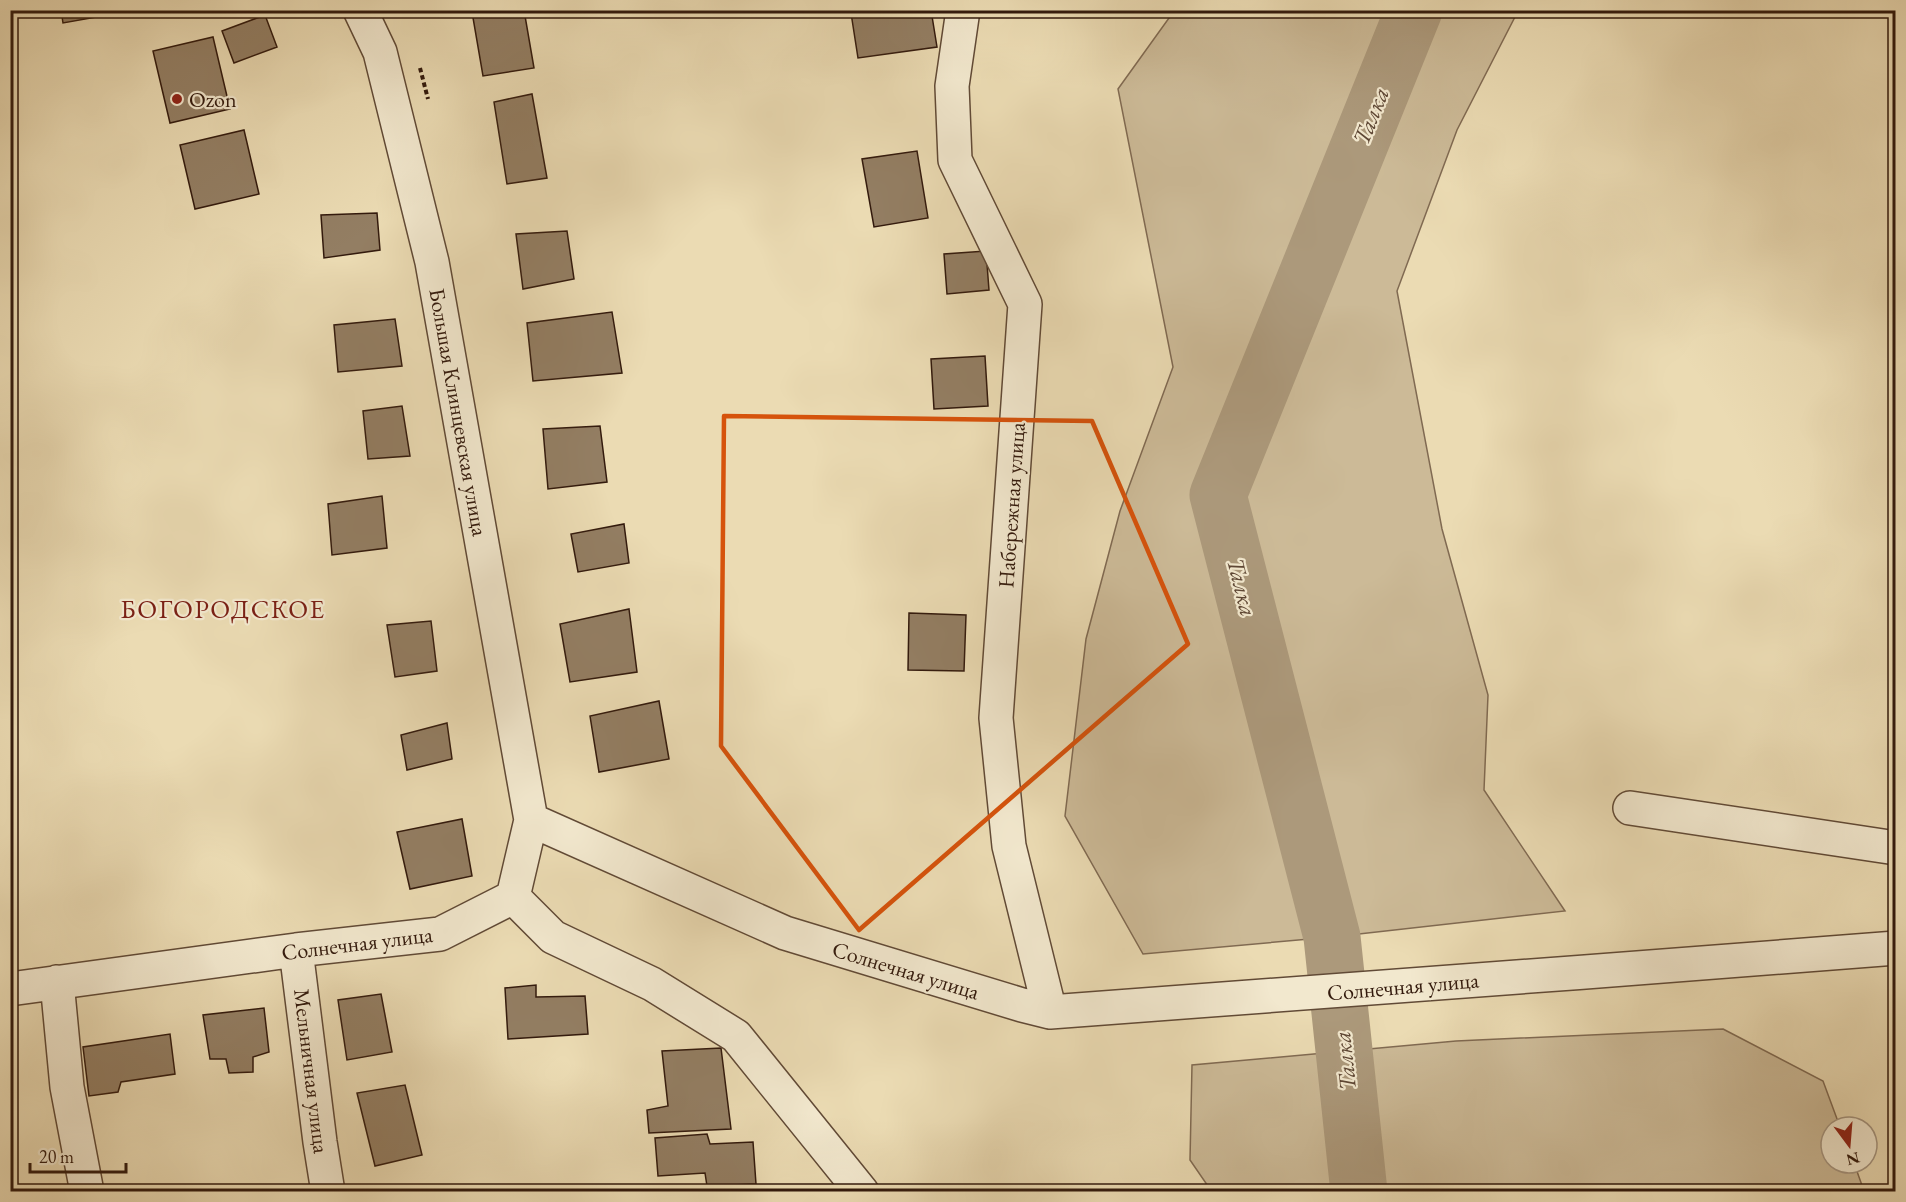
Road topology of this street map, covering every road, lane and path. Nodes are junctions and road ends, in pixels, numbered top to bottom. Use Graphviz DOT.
graph roads {
  1 [pos="360,10"];
  2 [pos="963,10"];
  3 [pos="1630,808"];
  4 [pos="531,820"];
  5 [pos="1896,848"];
  6 [pos="513,897"];
  7 [pos="1896,948"];
  8 [pos="296,950"];
  9 [pos="57,982"];
  10 [pos="10,989"];
  11 [pos="1050,1012"];
  12 [pos="87,1191"];
  13 [pos="328,1191"];
  14 [pos="862,1191"];
  1 -- 4 [label="street, Большая Клинцевская улица"];
  2 -- 11 [label="street, Набережная улица"];
  3 -- 5 [label="street"];
  4 -- 6 [label="street"];
  4 -- 11 [label="street, Солнечная улица"];
  6 -- 8 [label="street, Солнечная улица"];
  6 -- 14 [label="street"];
  7 -- 11 [label="street, Солнечная улица"];
  8 -- 9 [label="street, Солнечная улица"];
  8 -- 13 [label="street, Мельничная улица"];
  9 -- 10 [label="street, Солнечная улица"];
  9 -- 12 [label="street"];
}
